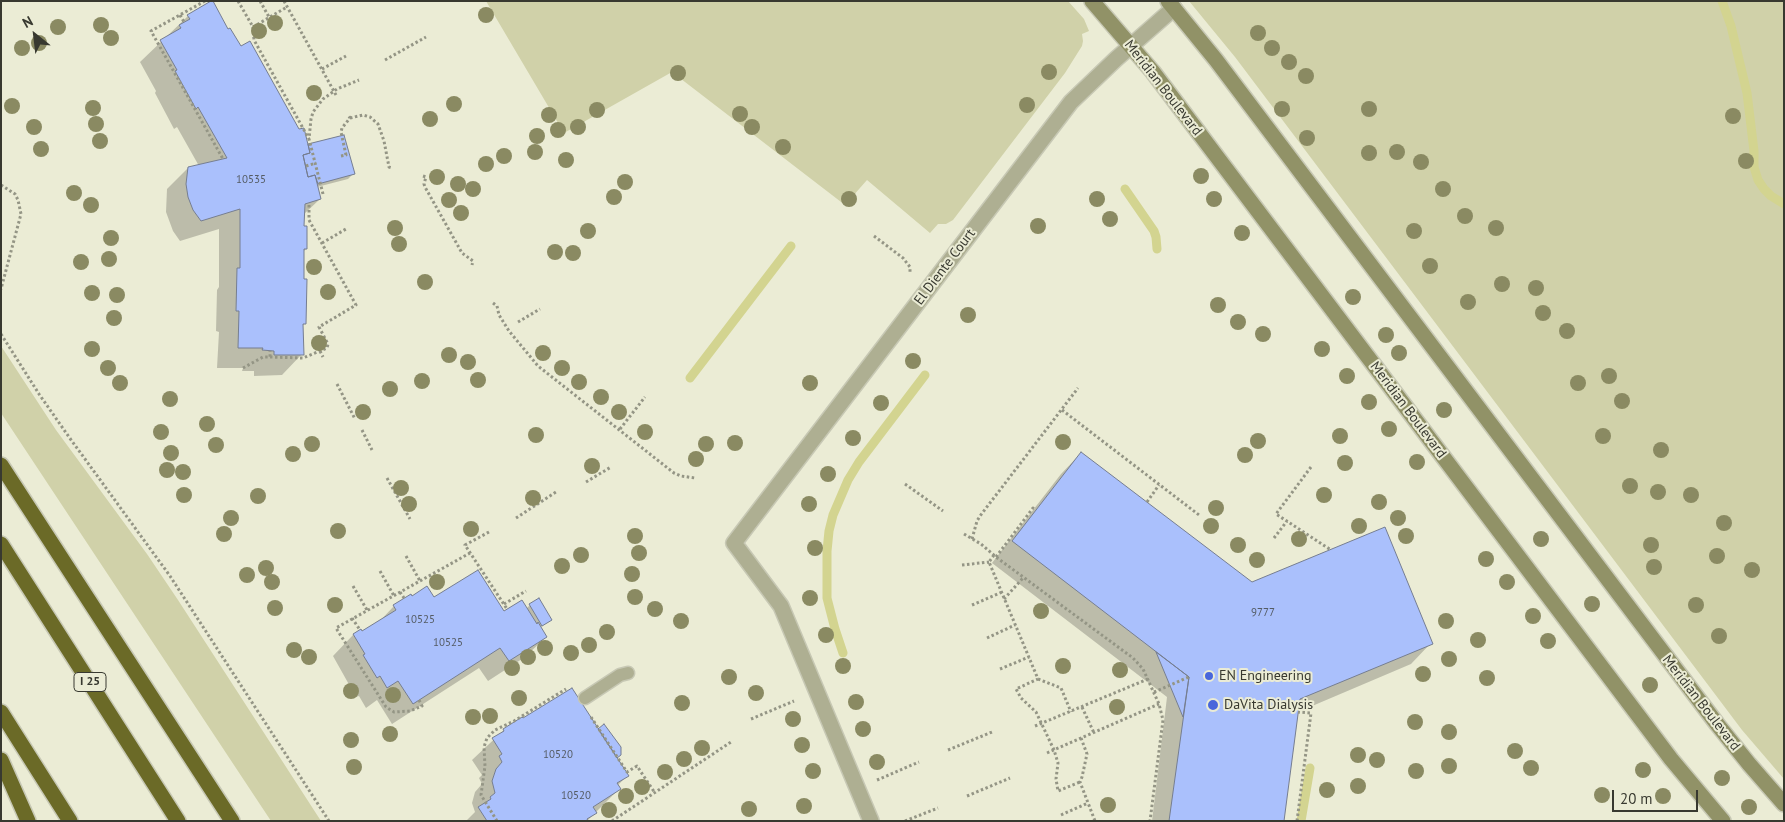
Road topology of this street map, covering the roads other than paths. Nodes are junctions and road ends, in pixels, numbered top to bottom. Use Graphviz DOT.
graph roads {
  1 [pos="1092,1"];
  2 [pos="1171,5"];
  3 [pos="1131,46"];
  4 [pos="1,465"];
  5 [pos="1,544"];
  6 [pos="628,673"];
  7 [pos="585,703"];
  8 [pos="1,712"];
  9 [pos="1,760"];
  10 [pos="1784,804"];
  11 [pos="28,821"];
  12 [pos="70,821"];
  13 [pos="178,821"];
  14 [pos="232,821"];
  15 [pos="871,821"];
  16 [pos="1723,821"];
  1 -- 3 [label="main road, Meridian Boulevard"];
  2 -- 3 [label="street, El Diente Court"];
  2 -- 10 [label="main road, Meridian Boulevard"];
  3 -- 15 [label="street, El Diente Court"];
  3 -- 16 [label="main road, Meridian Boulevard"];
  4 -- 14 [label="highway"];
  5 -- 13 [label="highway, I 25"];
  6 -- 7 [label="lane"];
  8 -- 12 [label="highway"];
  9 -- 11 [label="highway"];
}
